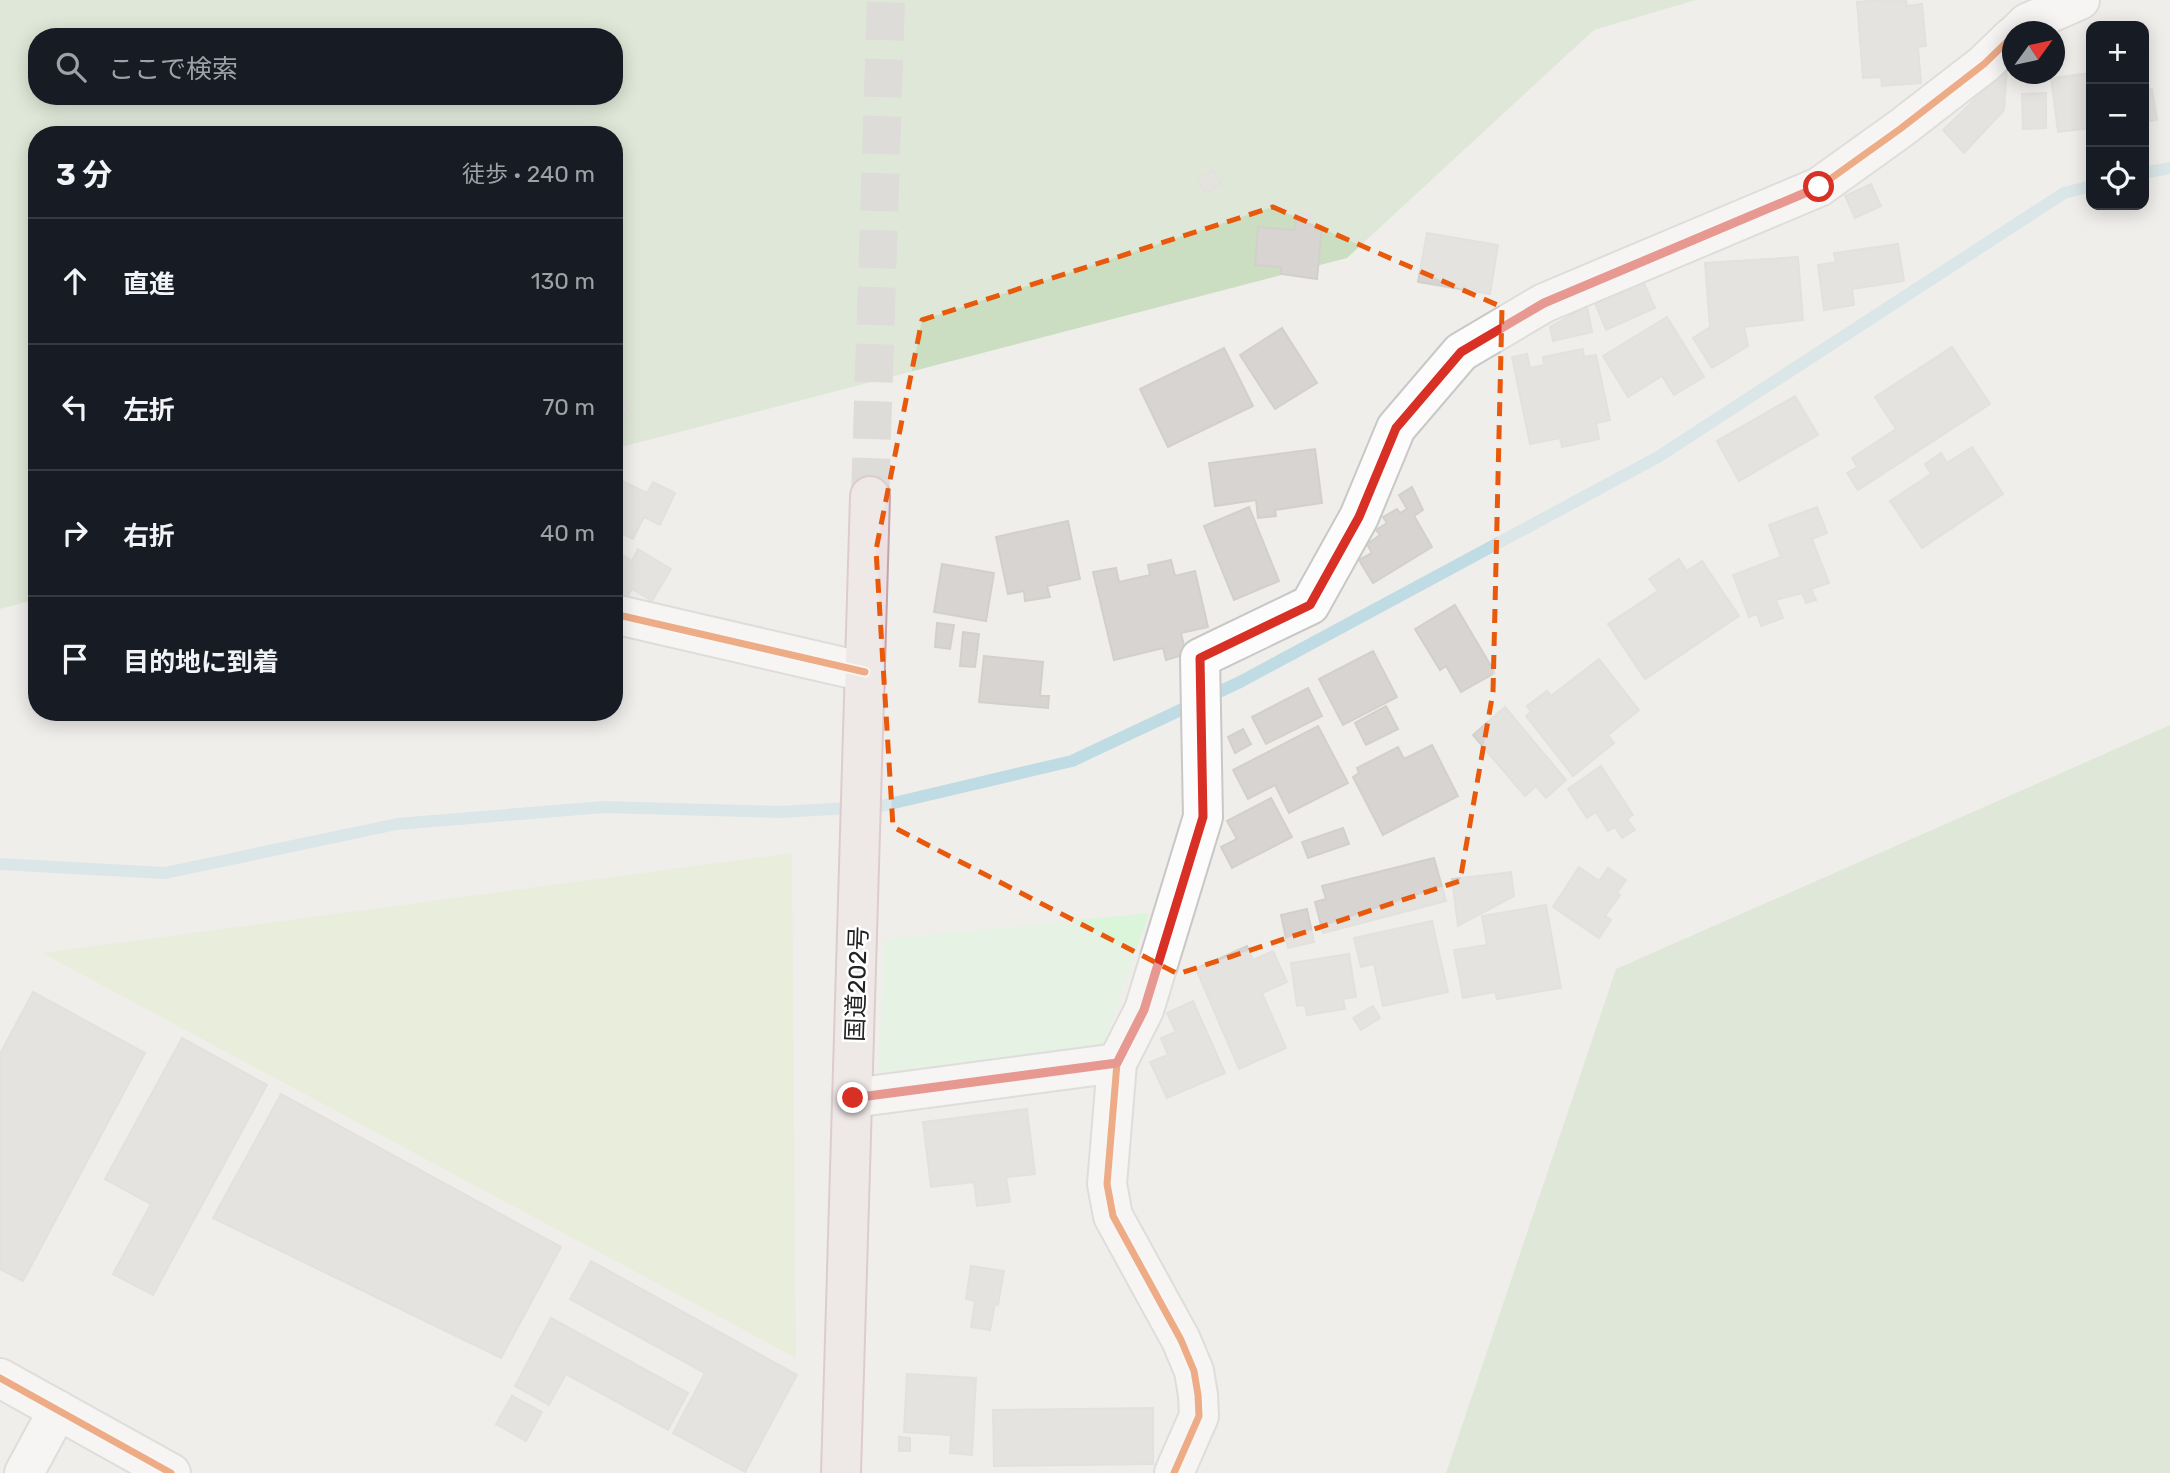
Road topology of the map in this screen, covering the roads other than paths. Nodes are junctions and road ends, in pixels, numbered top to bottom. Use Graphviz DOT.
graph roads {
  1 [pos="2080,0"];
  2 [pos="2032,21"];
  3 [pos="2002,47"];
  4 [pos="870,496"];
  5 [pos="623,616"];
  6 [pos="865,672"];
  7 [pos="1117,1063"];
  8 [pos="853,1098"];
  9 [pos="0,1378"];
  10 [pos="58,1410"];
  11 [pos="24,1473"];
  12 [pos="170,1473"];
  13 [pos="841,1473"];
  14 [pos="1174,1473"];
  1 -- 2 [label="street"];
  3 -- 7 [label="street"];
  4 -- 6 [label="highway, 国道202号"];
  5 -- 6 [label="street"];
  6 -- 8 [label="highway, 国道202号"];
  7 -- 8 [label="street"];
  7 -- 14 [label="street"];
  8 -- 13 [label="highway, 国道202号"];
  9 -- 10 [label="street"];
  10 -- 11 [label="street"];
  10 -- 12 [label="street"];
}
